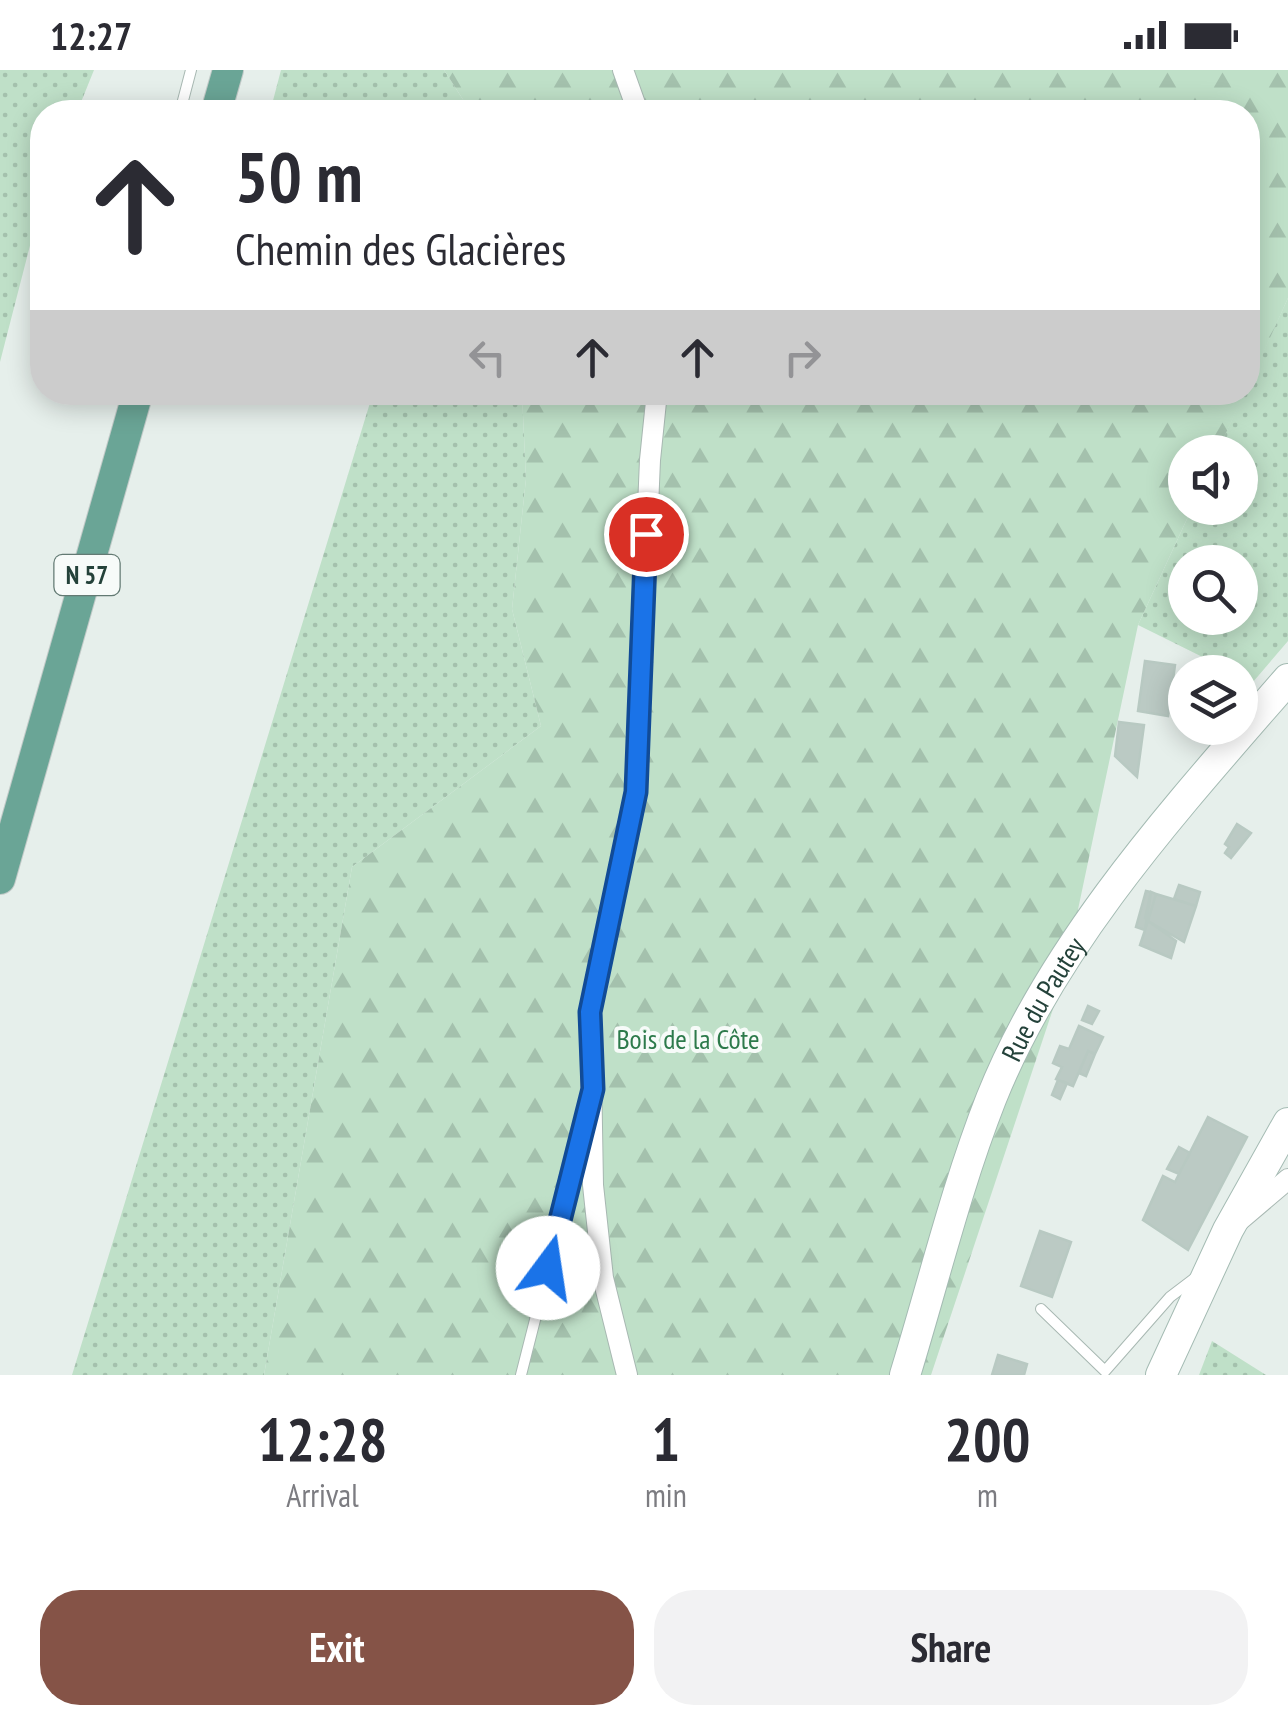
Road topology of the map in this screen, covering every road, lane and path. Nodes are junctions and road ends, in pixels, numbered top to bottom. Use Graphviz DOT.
graph roads {
  1 [pos="191,70"];
  2 [pos="228,70"];
  3 [pos="623,70"];
  4 [pos="183,100"];
  5 [pos="219,100"];
  6 [pos="634,100"];
  7 [pos="132,405"];
  8 [pos="656,405"];
  9 [pos="1288,679"];
  10 [pos="0,880"];
  11 [pos="593,1089"];
  12 [pos="1288,1123"];
  13 [pos="1288,1179"];
  14 [pos="1228,1230"];
  15 [pos="1209,1268"];
  16 [pos="1041,1309"];
  17 [pos="1104,1373"];
  18 [pos="521,1375"];
  19 [pos="627,1375"];
  20 [pos="905,1375"];
  21 [pos="1162,1375"];
  1 -- 4 [label="lane"];
  2 -- 5 [label="main road"];
  3 -- 6 [label="street"];
  7 -- 10 [label="main road, N 57"];
  8 -- 11 [label="street"];
  9 -- 20 [label="street, Rue du Pautey"];
  11 -- 18 [label="lane"];
  11 -- 19 [label="street"];
  12 -- 14 [label="street"];
  13 -- 14 [label="street"];
  14 -- 15 [label="street"];
  15 -- 17 [label="lane"];
  15 -- 21 [label="street"];
  16 -- 17 [label="lane"];
}
